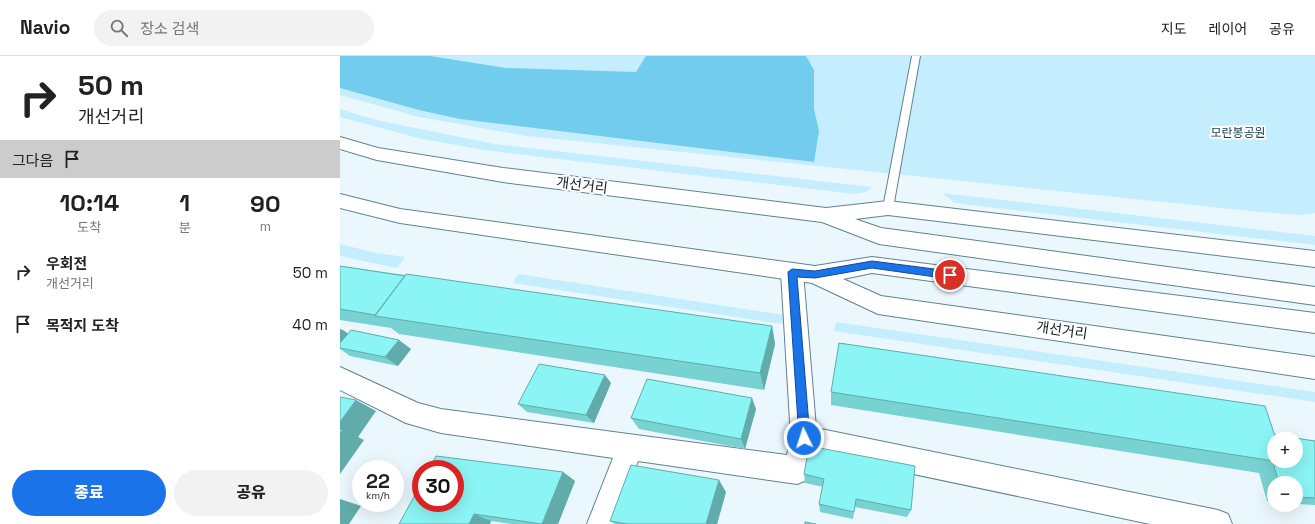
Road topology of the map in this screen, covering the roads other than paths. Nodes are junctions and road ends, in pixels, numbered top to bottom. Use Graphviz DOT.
graph roads {
  1 [pos="916,56"];
  2 [pos="340,143"];
  3 [pos="340,201"];
  4 [pos="888,208"];
  5 [pos="826,215"];
  6 [pos="1315,259"];
  7 [pos="804,274"];
  8 [pos="1315,296"];
  9 [pos="1315,322"];
  10 [pos="1315,368"];
  11 [pos="340,378"];
  12 [pos="804,438"];
  13 [pos="630,447"];
  14 [pos="601,524"];
  15 [pos="1218,524"];
  1 -- 4 [label="lane"];
  2 -- 5 [label="main road, 개선거리"];
  3 -- 7 [label="main road, 개선거리"];
  4 -- 5 [label="main road, 개선거리"];
  4 -- 6 [label="main road, 개선거리"];
  5 -- 8 [label="main road, 개선거리"];
  7 -- 9 [label="main road, 개선거리"];
  7 -- 10 [label="main road, 개선거리"];
  7 -- 12 [label="main road"];
  11 -- 13 [label="main road"];
  12 -- 13 [label="main road"];
  12 -- 15 [label="main road"];
  13 -- 14 [label="main road"];
}
